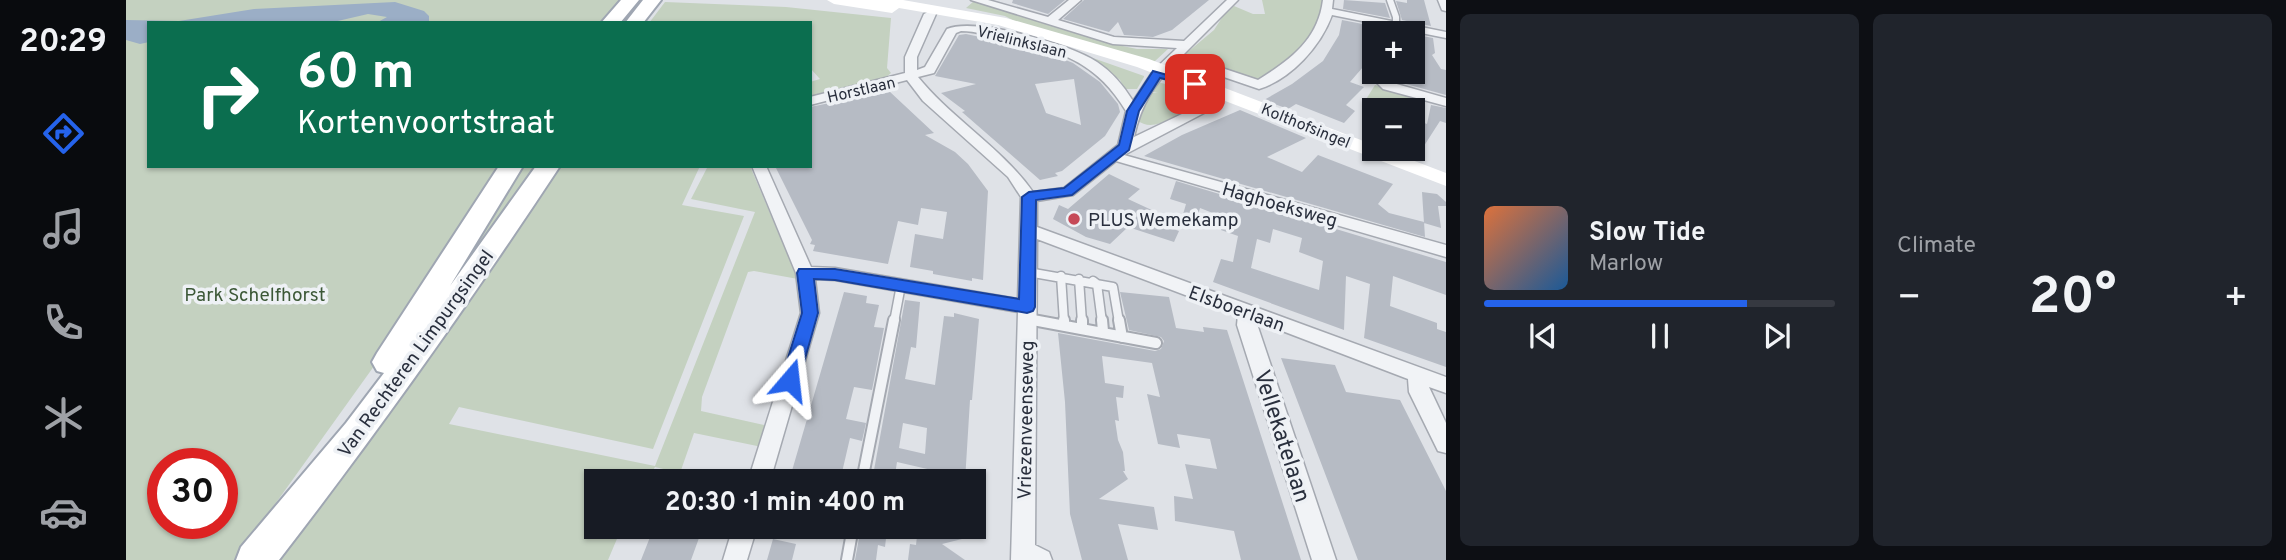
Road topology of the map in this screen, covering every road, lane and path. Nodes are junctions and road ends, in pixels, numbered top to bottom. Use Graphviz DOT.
graph roads {
  1 [pos="630,0"];
  2 [pos="652,0"];
  3 [pos="834,0"];
  4 [pos="876,0"];
  5 [pos="976,0"];
  6 [pos="1076,0"];
  7 [pos="1233,0"];
  8 [pos="1390,0"];
  9 [pos="1443,0"];
  10 [pos="1328,5"];
  11 [pos="935,7"];
  12 [pos="1446,8"];
  13 [pos="612,21"];
  14 [pos="636,21"];
  15 [pos="1374,21"];
  16 [pos="1395,21"];
  17 [pos="1048,29"];
  18 [pos="1425,32"];
  19 [pos="1446,35"];
  20 [pos="1184,45"];
  21 [pos="1164,66"];
  22 [pos="911,77"];
  23 [pos="1387,84"];
  24 [pos="812,101"];
  25 [pos="1446,102"];
  26 [pos="1216,103"];
  27 [pos="1133,111"];
  28 [pos="1119,151"];
  29 [pos="510,168"];
  30 [pos="547,168"];
  31 [pos="760,168"];
  32 [pos="1446,180"];
  33 [pos="1029,197"];
  34 [pos="1029,230"];
  35 [pos="1446,251"];
  36 [pos="1027,272"];
  37 [pos="805,273"];
  38 [pos="1061,276"];
  39 [pos="1079,279"];
  40 [pos="1093,281"];
  41 [pos="901,285"];
  42 [pos="1247,312"];
  43 [pos="1026,313"];
  44 [pos="1064,324"];
  45 [pos="1082,327"];
  46 [pos="1103,331"];
  47 [pos="1122,337"];
  48 [pos="1156,343"];
  49 [pos="1418,375"];
  50 [pos="1446,385"];
  51 [pos="1446,444"];
  52 [pos="763,469"];
  53 [pos="864,469"];
  54 [pos="741,539"];
  55 [pos="850,539"];
  56 [pos="264,547"];
  57 [pos="1029,557"];
  58 [pos="734,560"];
  59 [pos="846,560"];
  60 [pos="1324,560"];
  1 -- 13 [label="main road"];
  2 -- 14 [label="main road"];
  3 -- 11 [label="main road, Kolthofsingel"];
  4 -- 11 [label="main road, Kolthofsingel"];
  5 -- 17 [label="street, Vrielinkslaan"];
  6 -- 17 [label="street"];
  7 -- 20 [label="street"];
  8 -- 16 [label="lane"];
  9 -- 12 [label="street"];
  10 -- 15 [label="street"];
  10 -- 21 [label="street"];
  11 -- 17 [label="main road, Kolthofsingel"];
  11 -- 22 [label="street"];
  17 -- 20 [label="street, Vrielinkslaan"];
  17 -- 21 [label="main road, Kolthofsingel"];
  18 -- 19 [label="street"];
  20 -- 21 [label="street"];
  21 -- 27 [label="street"];
  21 -- 32 [label="main road, Kolthofsingel"];
  22 -- 24 [label="street, Horstlaan"];
  22 -- 27 [label="street, Vrielinkslaan"];
  22 -- 33 [label="street"];
  23 -- 25 [label="street"];
  26 -- 28 [label="street"];
  27 -- 28 [label="street"];
  28 -- 33 [label="street"];
  28 -- 35 [label="street, Haghoeksweg"];
  29 -- 56 [label="main road, Van Rechteren Limpurgsingel"];
  30 -- 56 [label="main road, Van Rechteren Limpurgsingel"];
  31 -- 37 [label="street"];
  33 -- 34 [label="street, Vriezenveenseweg"];
  34 -- 36 [label="street, Vriezenveenseweg"];
  34 -- 42 [label="street, Elsboerlaan"];
  36 -- 38 [label="lane"];
  36 -- 43 [label="street, Vriezenveenseweg"];
  37 -- 41 [label="street"];
  37 -- 52 [label="street"];
  38 -- 39 [label="lane"];
  38 -- 44 [label="lane"];
  39 -- 40 [label="lane"];
  39 -- 45 [label="lane"];
  40 -- 46 [label="lane"];
  40 -- 47 [label="lane"];
  41 -- 43 [label="street"];
  41 -- 53 [label="lane"];
  42 -- 49 [label="street, Elsboerlaan"];
  42 -- 60 [label="street, Vellekatelaan"];
  43 -- 44 [label="lane"];
  43 -- 57 [label="street, Vriezenveenseweg"];
  44 -- 45 [label="lane"];
  45 -- 46 [label="lane"];
  46 -- 47 [label="lane"];
  47 -- 48 [label="lane"];
  49 -- 50 [label="street, Elsboerlaan"];
  49 -- 51 [label="street"];
  54 -- 58 [label="street"];
  55 -- 59 [label="lane"];
}
